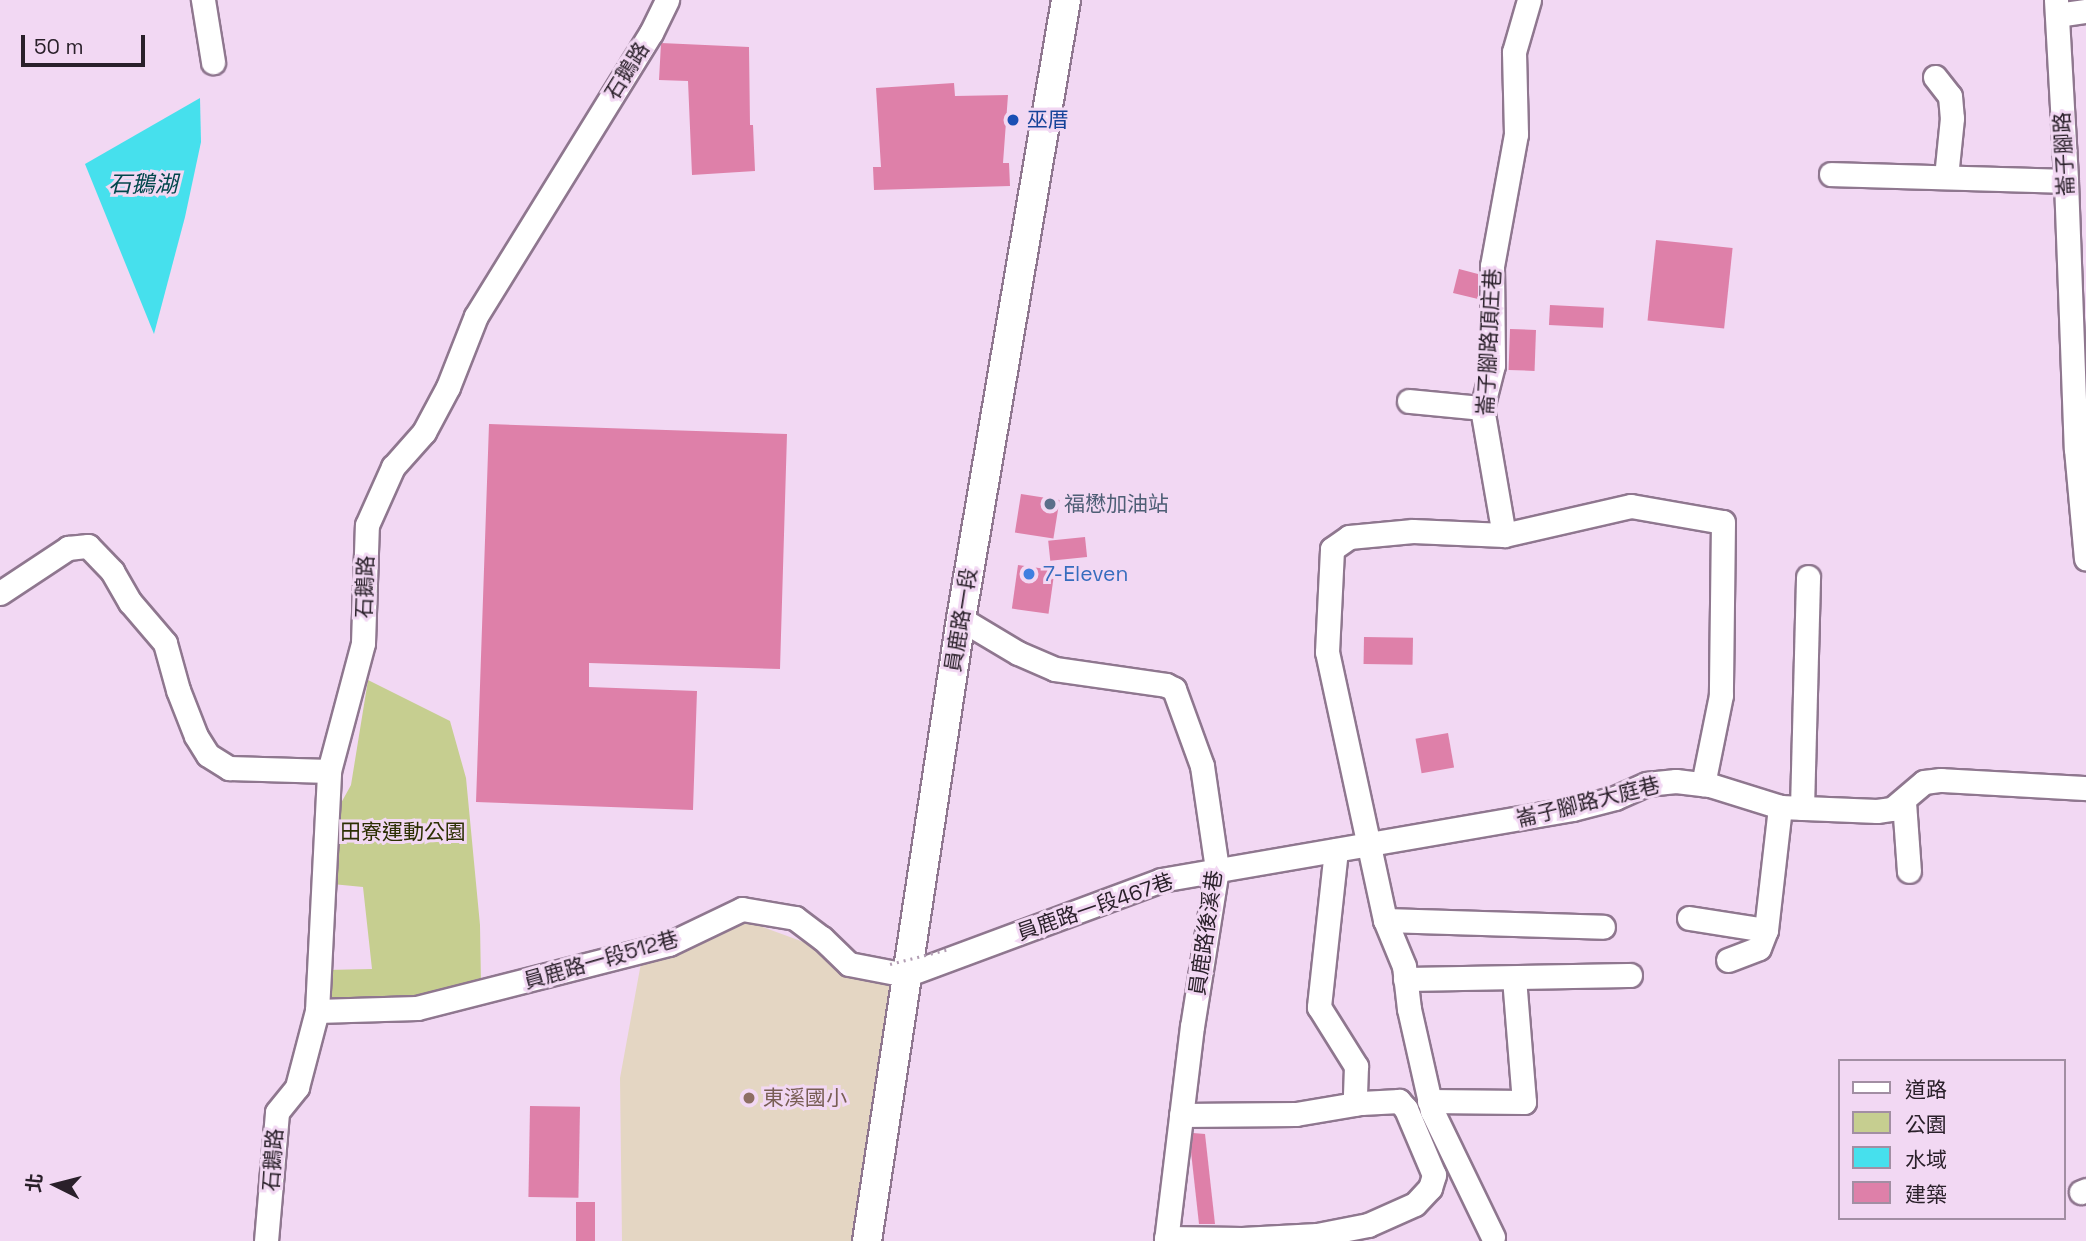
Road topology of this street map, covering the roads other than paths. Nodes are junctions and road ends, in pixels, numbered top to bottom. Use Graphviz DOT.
graph roads {
  1 [pos="203,0"];
  2 [pos="667,0"];
  3 [pos="1066,0"];
  4 [pos="1529,0"];
  5 [pos="2056,8"];
  6 [pos="2086,11"];
  7 [pos="213,62"];
  8 [pos="1935,77"];
  9 [pos="1831,174"];
  10 [pos="1947,177"];
  11 [pos="2066,181"];
  12 [pos="2077,253"];
  13 [pos="1409,401"];
  14 [pos="1482,408"];
  15 [pos="2081,450"];
  16 [pos="2084,525"];
  17 [pos="1504,535"];
  18 [pos="2086,559"];
  19 [pos="1808,577"];
  20 [pos="0,593"];
  21 [pos="961,619"];
  22 [pos="329,771"];
  23 [pos="1703,785"];
  24 [pos="2086,788"];
  25 [pos="1904,802"];
  26 [pos="1791,808"];
  27 [pos="1371,845"];
  28 [pos="1336,850"];
  29 [pos="1217,869"];
  30 [pos="1909,871"];
  31 [pos="1689,918"];
  32 [pos="1385,920"];
  33 [pos="1603,927"];
  34 [pos="1766,930"];
  35 [pos="1728,961"];
  36 [pos="898,969"];
  37 [pos="1630,975"];
  38 [pos="1514,978"];
  39 [pos="1405,979"];
  40 [pos="317,1012"];
  41 [pos="1429,1101"];
  42 [pos="1355,1104"];
  43 [pos="1181,1115"];
  44 [pos="1493,1237"];
  45 [pos="1166,1240"];
  46 [pos="267,1241"];
  47 [pos="867,1241"];
  1 -- 7 [label="street"];
  2 -- 22 [label="street, 石鵝路"];
  3 -- 21 [label="main road, 員鹿路一段"];
  4 -- 14 [label="street, 崙子腳路頂庄巷"];
  5 -- 6 [label="street"];
  5 -- 11 [label="street, 崙子腳路"];
  8 -- 10 [label="street"];
  9 -- 10 [label="street"];
  10 -- 11 [label="street"];
  11 -- 12 [label="street, 崙子腳路"];
  12 -- 15 [label="street, 崙子腳路"];
  13 -- 14 [label="street"];
  14 -- 17 [label="street, 崙子腳路頂庄巷"];
  15 -- 16 [label="street, 崙子腳路"];
  16 -- 18 [label="street, 崙子腳路"];
  17 -- 23 [label="street"];
  17 -- 27 [label="street"];
  19 -- 26 [label="street"];
  20 -- 22 [label="street"];
  21 -- 29 [label="street, 員鹿路後溪巷"];
  21 -- 36 [label="main road, 員鹿路一段"];
  22 -- 40 [label="street, 石鵝路"];
  23 -- 26 [label="street, 崙子腳路大庭巷"];
  23 -- 27 [label="street, 崙子腳路大庭巷"];
  24 -- 25 [label="street, 崙子腳路大庭巷"];
  25 -- 26 [label="street, 崙子腳路大庭巷"];
  25 -- 30 [label="street"];
  26 -- 34 [label="street"];
  27 -- 28 [label="street, 員鹿路一段467巷"];
  27 -- 32 [label="street"];
  28 -- 29 [label="street, 員鹿路一段467巷"];
  28 -- 42 [label="street"];
  29 -- 36 [label="street, 員鹿路一段467巷"];
  29 -- 43 [label="street, 員鹿路後溪巷"];
  31 -- 34 [label="street"];
  32 -- 33 [label="street"];
  32 -- 39 [label="street"];
  34 -- 35 [label="street"];
  36 -- 40 [label="street, 員鹿路一段512巷"];
  36 -- 47 [label="main road, 員鹿路一段"];
  37 -- 38 [label="street"];
  38 -- 39 [label="street"];
  38 -- 41 [label="street"];
  39 -- 41 [label="street"];
  40 -- 46 [label="street, 石鵝路"];
  41 -- 44 [label="street"];
  42 -- 43 [label="street"];
  42 -- 45 [label="street"];
  43 -- 45 [label="street, 員鹿路後溪巷"];
}
